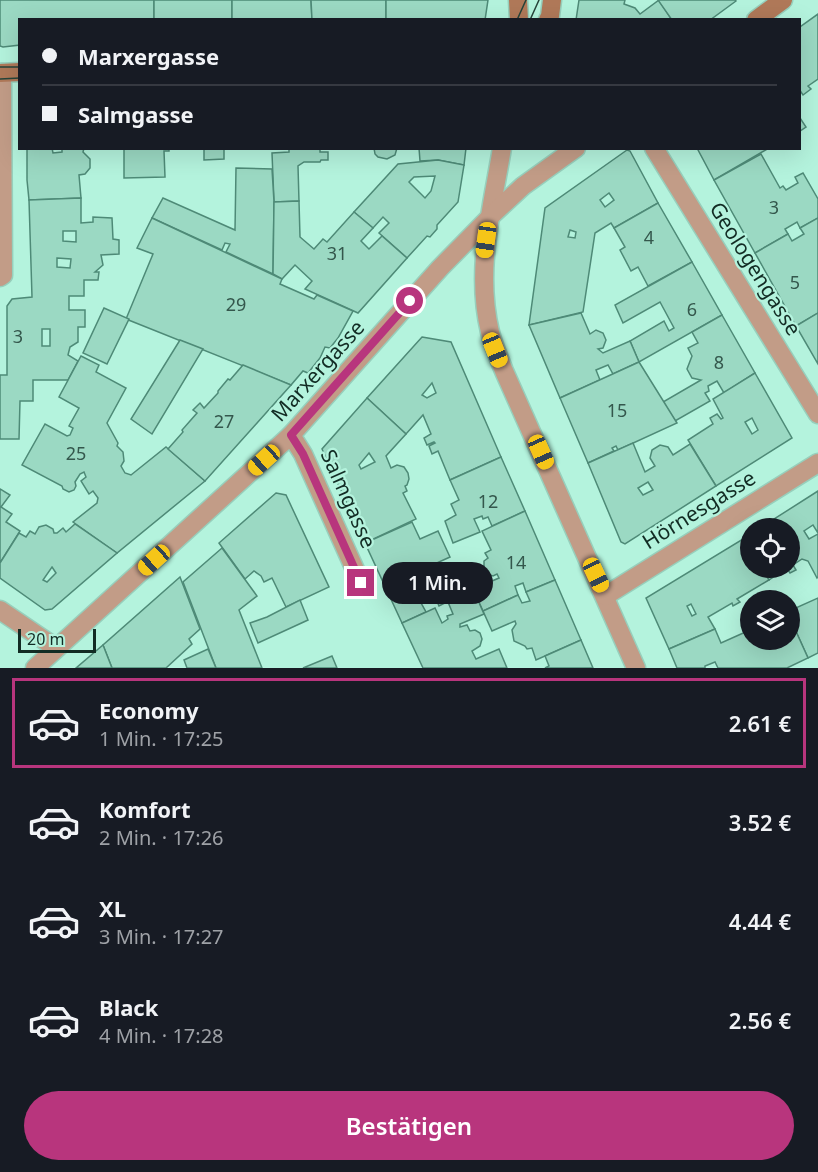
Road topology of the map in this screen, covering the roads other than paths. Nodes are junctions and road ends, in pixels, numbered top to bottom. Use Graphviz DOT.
graph roads {
  1 [pos="518,0"];
  2 [pos="552,0"];
  3 [pos="783,0"];
  4 [pos="519,18"];
  5 [pos="549,18"];
  6 [pos="759,18"];
  7 [pos="7,73"];
  8 [pos="502,150"];
  9 [pos="573,150"];
  10 [pos="655,150"];
  11 [pos="489,218"];
  12 [pos="0,277"];
  13 [pos="818,414"];
  14 [pos="291,435"];
  15 [pos="818,463"];
  16 [pos="361,583"];
  17 [pos="605,596"];
  18 [pos="0,610"];
  19 [pos="56,648"];
  20 [pos="35,668"];
  21 [pos="636,668"];
  1 -- 4 [label="street"];
  2 -- 5 [label="street"];
  3 -- 6 [label="street"];
  7 -- 12 [label="street"];
  8 -- 11 [label="street"];
  9 -- 11 [label="street, Marxergasse"];
  10 -- 13 [label="street, Geologengasse"];
  11 -- 14 [label="street, Marxergasse"];
  11 -- 17 [label="street"];
  14 -- 16 [label="street, Salmgasse"];
  14 -- 19 [label="street, Marxergasse"];
  15 -- 17 [label="street, Hörnesgasse"];
  17 -- 21 [label="street"];
  18 -- 19 [label="street"];
  19 -- 20 [label="street, Marxergasse"];
}
